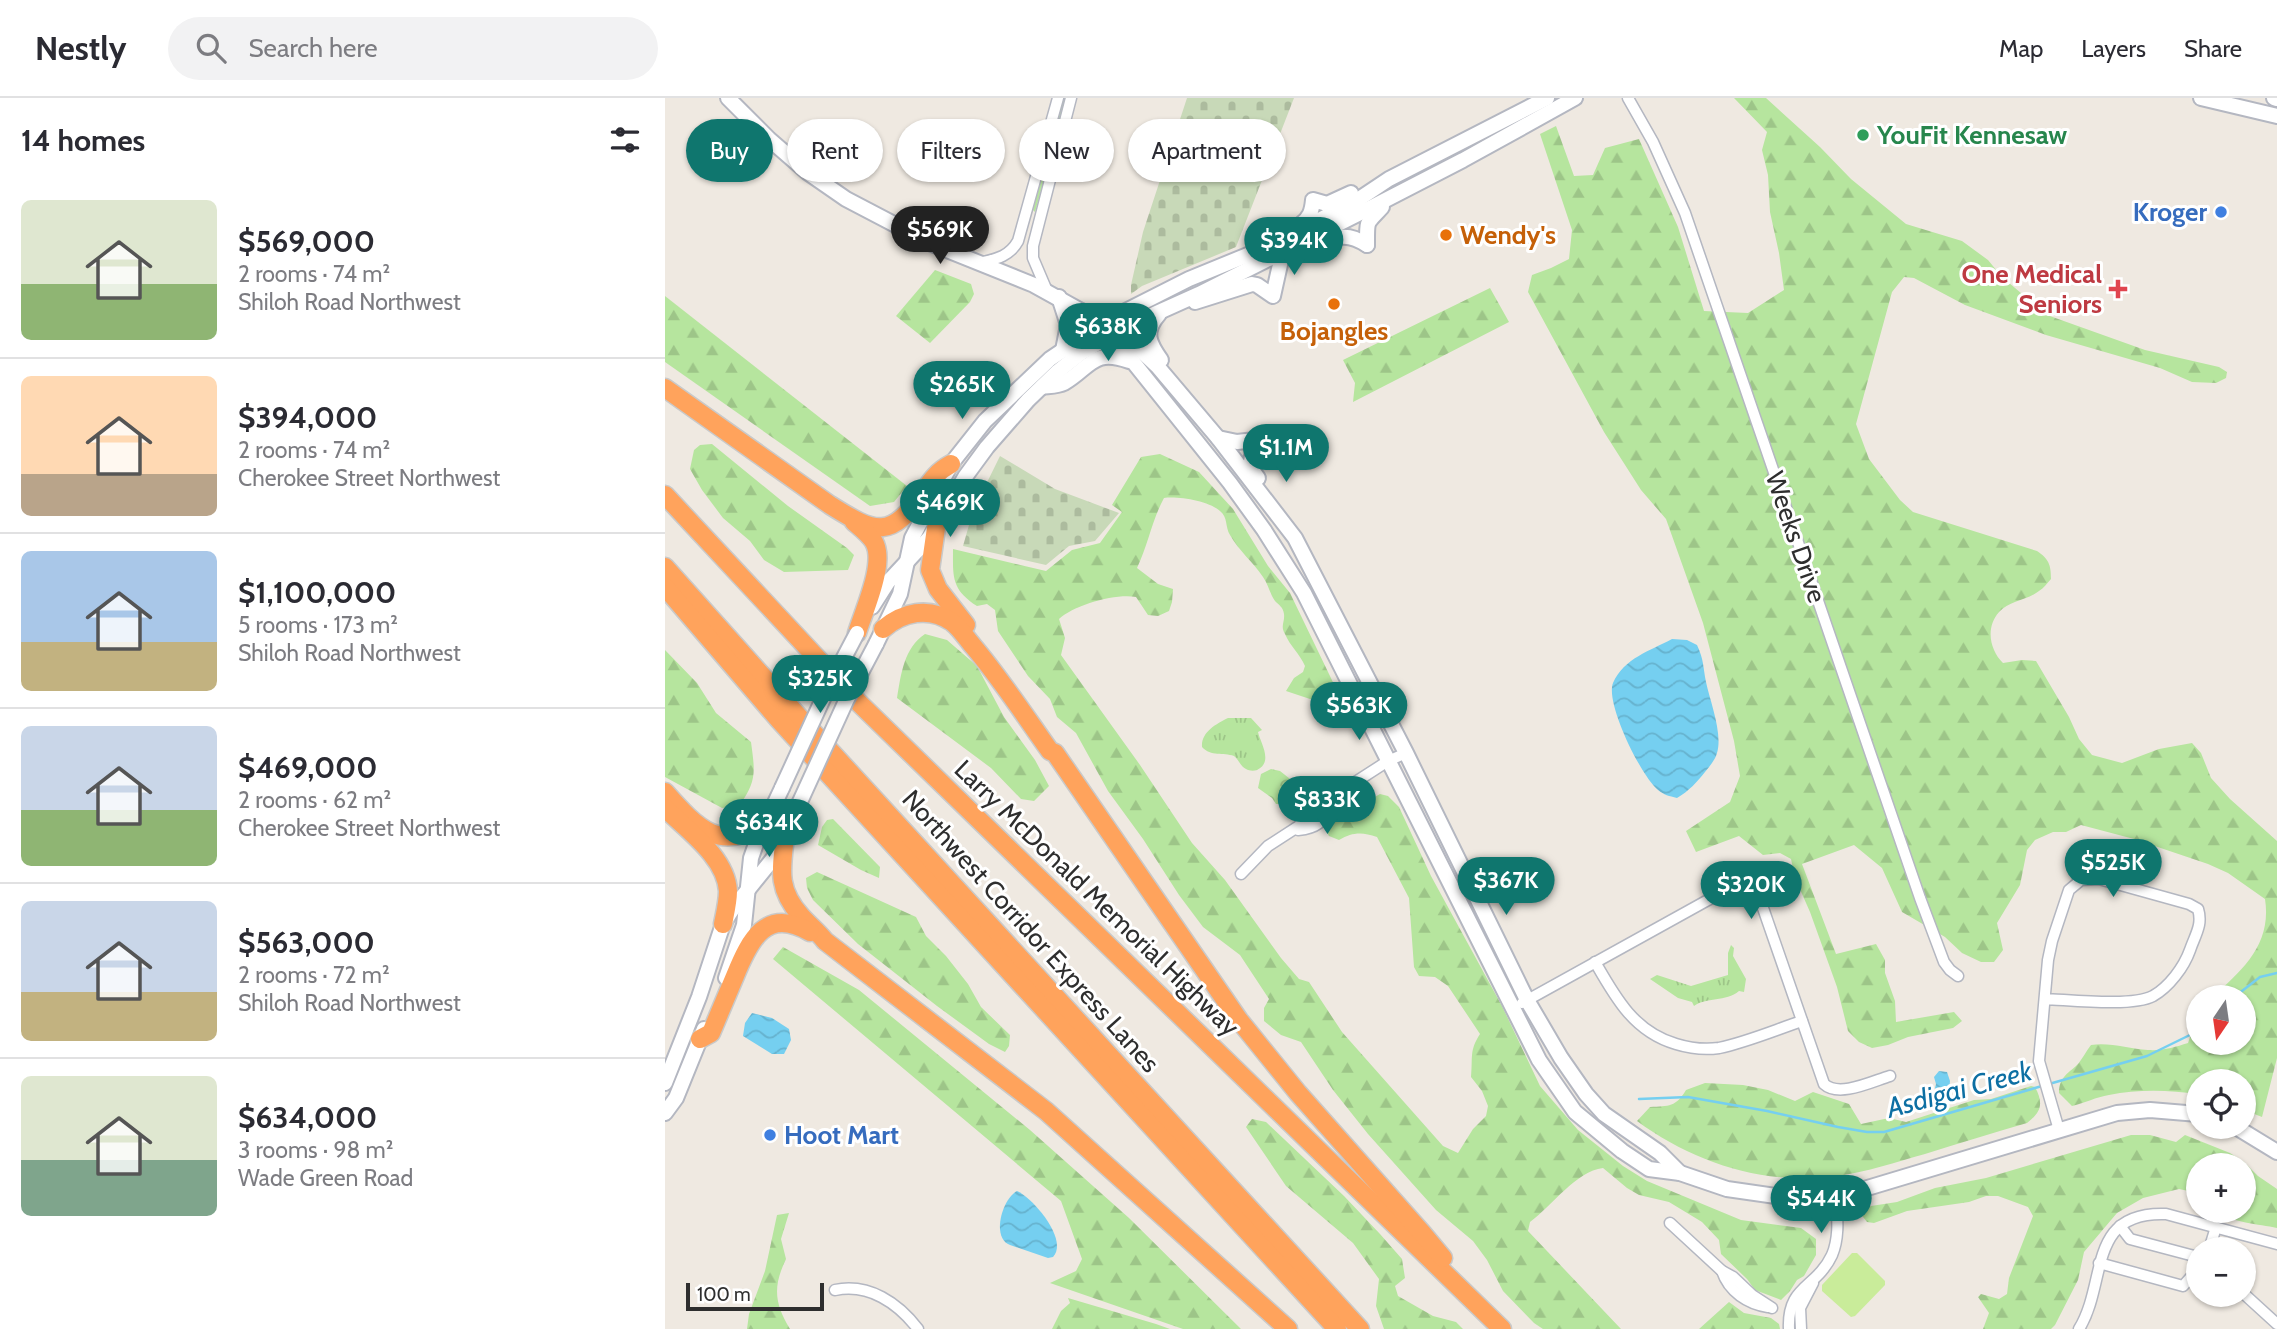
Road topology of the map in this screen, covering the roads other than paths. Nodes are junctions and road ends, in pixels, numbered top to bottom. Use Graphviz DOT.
graph roads {
  1 [pos="728,98"];
  2 [pos="1058,98"];
  3 [pos="1071,98"];
  4 [pos="1547,98"];
  5 [pos="1574,98"];
  6 [pos="1628,98"];
  7 [pos="2201,98"];
  8 [pos="2277,116"];
  9 [pos="1389,180"];
  10 [pos="1385,199"];
  11 [pos="1281,247"];
  12 [pos="979,263"];
  13 [pos="1053,294"];
  14 [pos="1182,301"];
  15 [pos="1162,311"];
  16 [pos="1108,329"];
  17 [pos="1063,350"];
  18 [pos="1134,363"];
  19 [pos="1174,386"];
  20 [pos="1042,387"];
  21 [pos="665,388"];
  22 [pos="1218,438"];
  23 [pos="951,464"];
  24 [pos="665,495"];
  25 [pos="848,516"];
  26 [pos="1286,527"];
  27 [pos="936,528"];
  28 [pos="907,561"];
  29 [pos="665,567"];
  30 [pos="665,587"];
  31 [pos="857,633"];
  32 [pos="879,636"];
  33 [pos="1055,753"];
  34 [pos="1406,753"];
  35 [pos="1388,761"];
  36 [pos="665,792"];
  37 [pos="665,808"];
  38 [pos="767,819"];
  39 [pos="785,836"];
  40 [pos="1241,874"];
  41 [pos="747,892"];
  42 [pos="723,924"];
  43 [pos="825,941"];
  44 [pos="1595,962"];
  45 [pos="1958,976"];
  46 [pos="2045,999"];
  47 [pos="1527,1000"];
  48 [pos="1512,1008"];
  49 [pos="1802,1021"];
  50 [pos="700,1039"];
  51 [pos="1890,1076"];
  52 [pos="665,1083"];
  53 [pos="2186,1112"];
  54 [pos="665,1113"];
  55 [pos="2059,1130"];
  56 [pos="2256,1138"];
  57 [pos="2277,1152"];
  58 [pos="1681,1174"];
  59 [pos="1836,1195"];
  60 [pos="1670,1223"];
  61 [pos="2120,1226"];
  62 [pos="2216,1227"];
  63 [pos="2213,1237"];
  64 [pos="2276,1243"];
  65 [pos="2186,1254"];
  66 [pos="2099,1262"];
  67 [pos="1722,1271"];
  68 [pos="1815,1279"];
  69 [pos="2186,1283"];
  70 [pos="835,1290"];
  71 [pos="1473,1301"];
  72 [pos="2256,1305"];
  73 [pos="2277,1324"];
  74 [pos="918,1329"];
  75 [pos="1288,1329"];
  76 [pos="1338,1329"];
  77 [pos="1360,1329"];
  78 [pos="1502,1329"];
  79 [pos="1789,1329"];
  80 [pos="1801,1329"];
  81 [pos="2079,1329"];
  1 -- 12 [label="main road"];
  2 -- 12 [label="street"];
  3 -- 13 [label="street"];
  4 -- 9 [label="main road"];
  5 -- 10 [label="main road"];
  6 -- 45 [label="street, Weeks Drive"];
  7 -- 8 [label="main road"];
  9 -- 11 [label="main road"];
  9 -- 11 [label="main road"];
  10 -- 11 [label="main road"];
  10 -- 11 [label="main road"];
  11 -- 14 [label="main road"];
  11 -- 14 [label="main road"];
  11 -- 16 [label="main road"];
  12 -- 13 [label="main road"];
  13 -- 16 [label="main road"];
  13 -- 17 [label="main road"];
  14 -- 15 [label="main road"];
  15 -- 16 [label="main road"];
  15 -- 19 [label="main road"];
  16 -- 17 [label="main road"];
  16 -- 18 [label="main road"];
  16 -- 19 [label="main road"];
  16 -- 20 [label="main road"];
  17 -- 23 [label="main road"];
  18 -- 20 [label="main road"];
  18 -- 35 [label="main road"];
  19 -- 22 [label="main road"];
  20 -- 27 [label="main road"];
  21 -- 25 [label="highway"];
  22 -- 26 [label="main road"];
  22 -- 26 [label="main road"];
  23 -- 25 [label="highway"];
  23 -- 28 [label="main road"];
  24 -- 71 [label="highway, Larry McDonald Memorial Highway"];
  25 -- 31 [label="highway"];
  26 -- 34 [label="main road"];
  27 -- 28 [label="main road"];
  27 -- 33 [label="highway"];
  28 -- 31 [label="main road"];
  28 -- 32 [label="main road"];
  29 -- 77 [label="highway, Northwest Corridor Express Lanes"];
  30 -- 76 [label="highway"];
  31 -- 38 [label="main road, bridge"];
  32 -- 33 [label="highway"];
  32 -- 39 [label="main road, bridge"];
  33 -- 71 [label="highway"];
  34 -- 35 [label="street"];
  34 -- 47 [label="main road"];
  35 -- 40 [label="street"];
  35 -- 48 [label="main road"];
  36 -- 38 [label="highway"];
  37 -- 42 [label="highway"];
  38 -- 41 [label="main road"];
  39 -- 41 [label="main road"];
  39 -- 43 [label="highway"];
  41 -- 42 [label="main road"];
  41 -- 50 [label="main road"];
  42 -- 52 [label="main road"];
  43 -- 50 [label="highway"];
  43 -- 75 [label="highway"];
  44 -- 47 [label="street"];
  44 -- 49 [label="street"];
  44 -- 49 [label="street"];
  46 -- 46 [label="street"];
  46 -- 55 [label="street"];
  47 -- 48 [label="street"];
  47 -- 58 [label="main road"];
  48 -- 58 [label="main road"];
  49 -- 51 [label="street"];
  50 -- 54 [label="main road"];
  53 -- 55 [label="main road"];
  55 -- 59 [label="main road"];
  56 -- 57 [label="main road"];
  58 -- 59 [label="main road"];
  59 -- 68 [label="street"];
  60 -- 67 [label="street"];
  61 -- 62 [label="street"];
  61 -- 65 [label="street"];
  61 -- 66 [label="street"];
  62 -- 63 [label="street"];
  62 -- 64 [label="street"];
  66 -- 69 [label="street"];
  66 -- 81 [label="street"];
  67 -- 67 [label="street"];
  68 -- 79 [label="street"];
  68 -- 80 [label="street"];
  70 -- 74 [label="street"];
  71 -- 78 [label="highway, Larry McDonald Memorial Highway"];
  72 -- 73 [label="street"];
}
